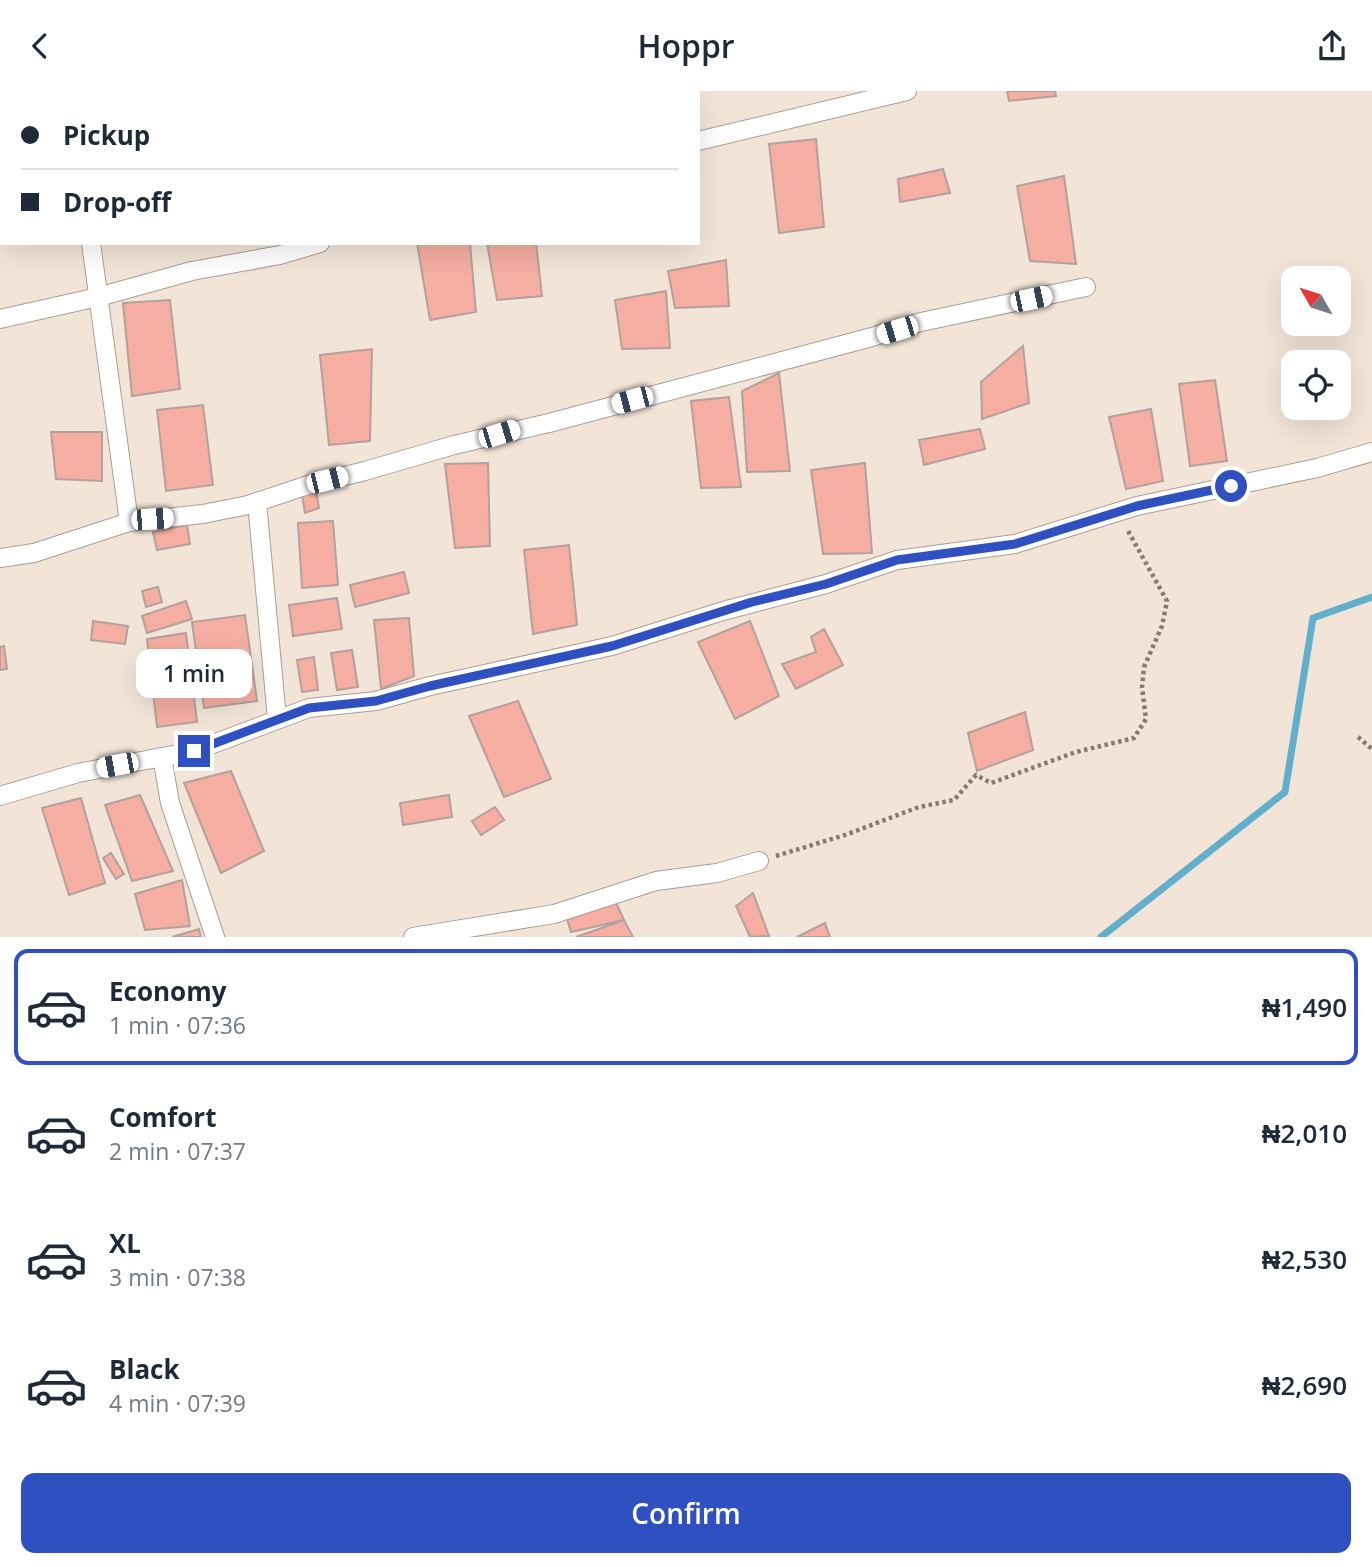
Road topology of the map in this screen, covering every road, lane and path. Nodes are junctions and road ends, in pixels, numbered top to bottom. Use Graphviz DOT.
graph roads {
  1 [pos="907,91"];
  2 [pos="700,141"];
  3 [pos="91,245"];
  4 [pos="313,245"];
  5 [pos="1086,287"];
  6 [pos="98,297"];
  7 [pos="0,319"];
  8 [pos="1372,452"];
  9 [pos="257,502"];
  10 [pos="1118,512"];
  11 [pos="130,522"];
  12 [pos="0,558"];
  13 [pos="277,719"];
  14 [pos="1358,737"];
  15 [pos="1372,749"];
  16 [pos="162,757"];
  17 [pos="0,796"];
  18 [pos="759,861"];
  19 [pos="215,937"];
  20 [pos="412,937"];
  1 -- 2 [label="street"];
  3 -- 6 [label="street"];
  4 -- 6 [label="street"];
  5 -- 9 [label="street"];
  6 -- 7 [label="street"];
  6 -- 11 [label="street"];
  8 -- 10 [label="street"];
  9 -- 11 [label="street"];
  9 -- 13 [label="street"];
  10 -- 13 [label="street"];
  10 -- 18 [label="path"];
  11 -- 12 [label="street"];
  13 -- 16 [label="street"];
  14 -- 15 [label="path"];
  16 -- 17 [label="street"];
  16 -- 19 [label="street"];
  18 -- 20 [label="street"];
}
